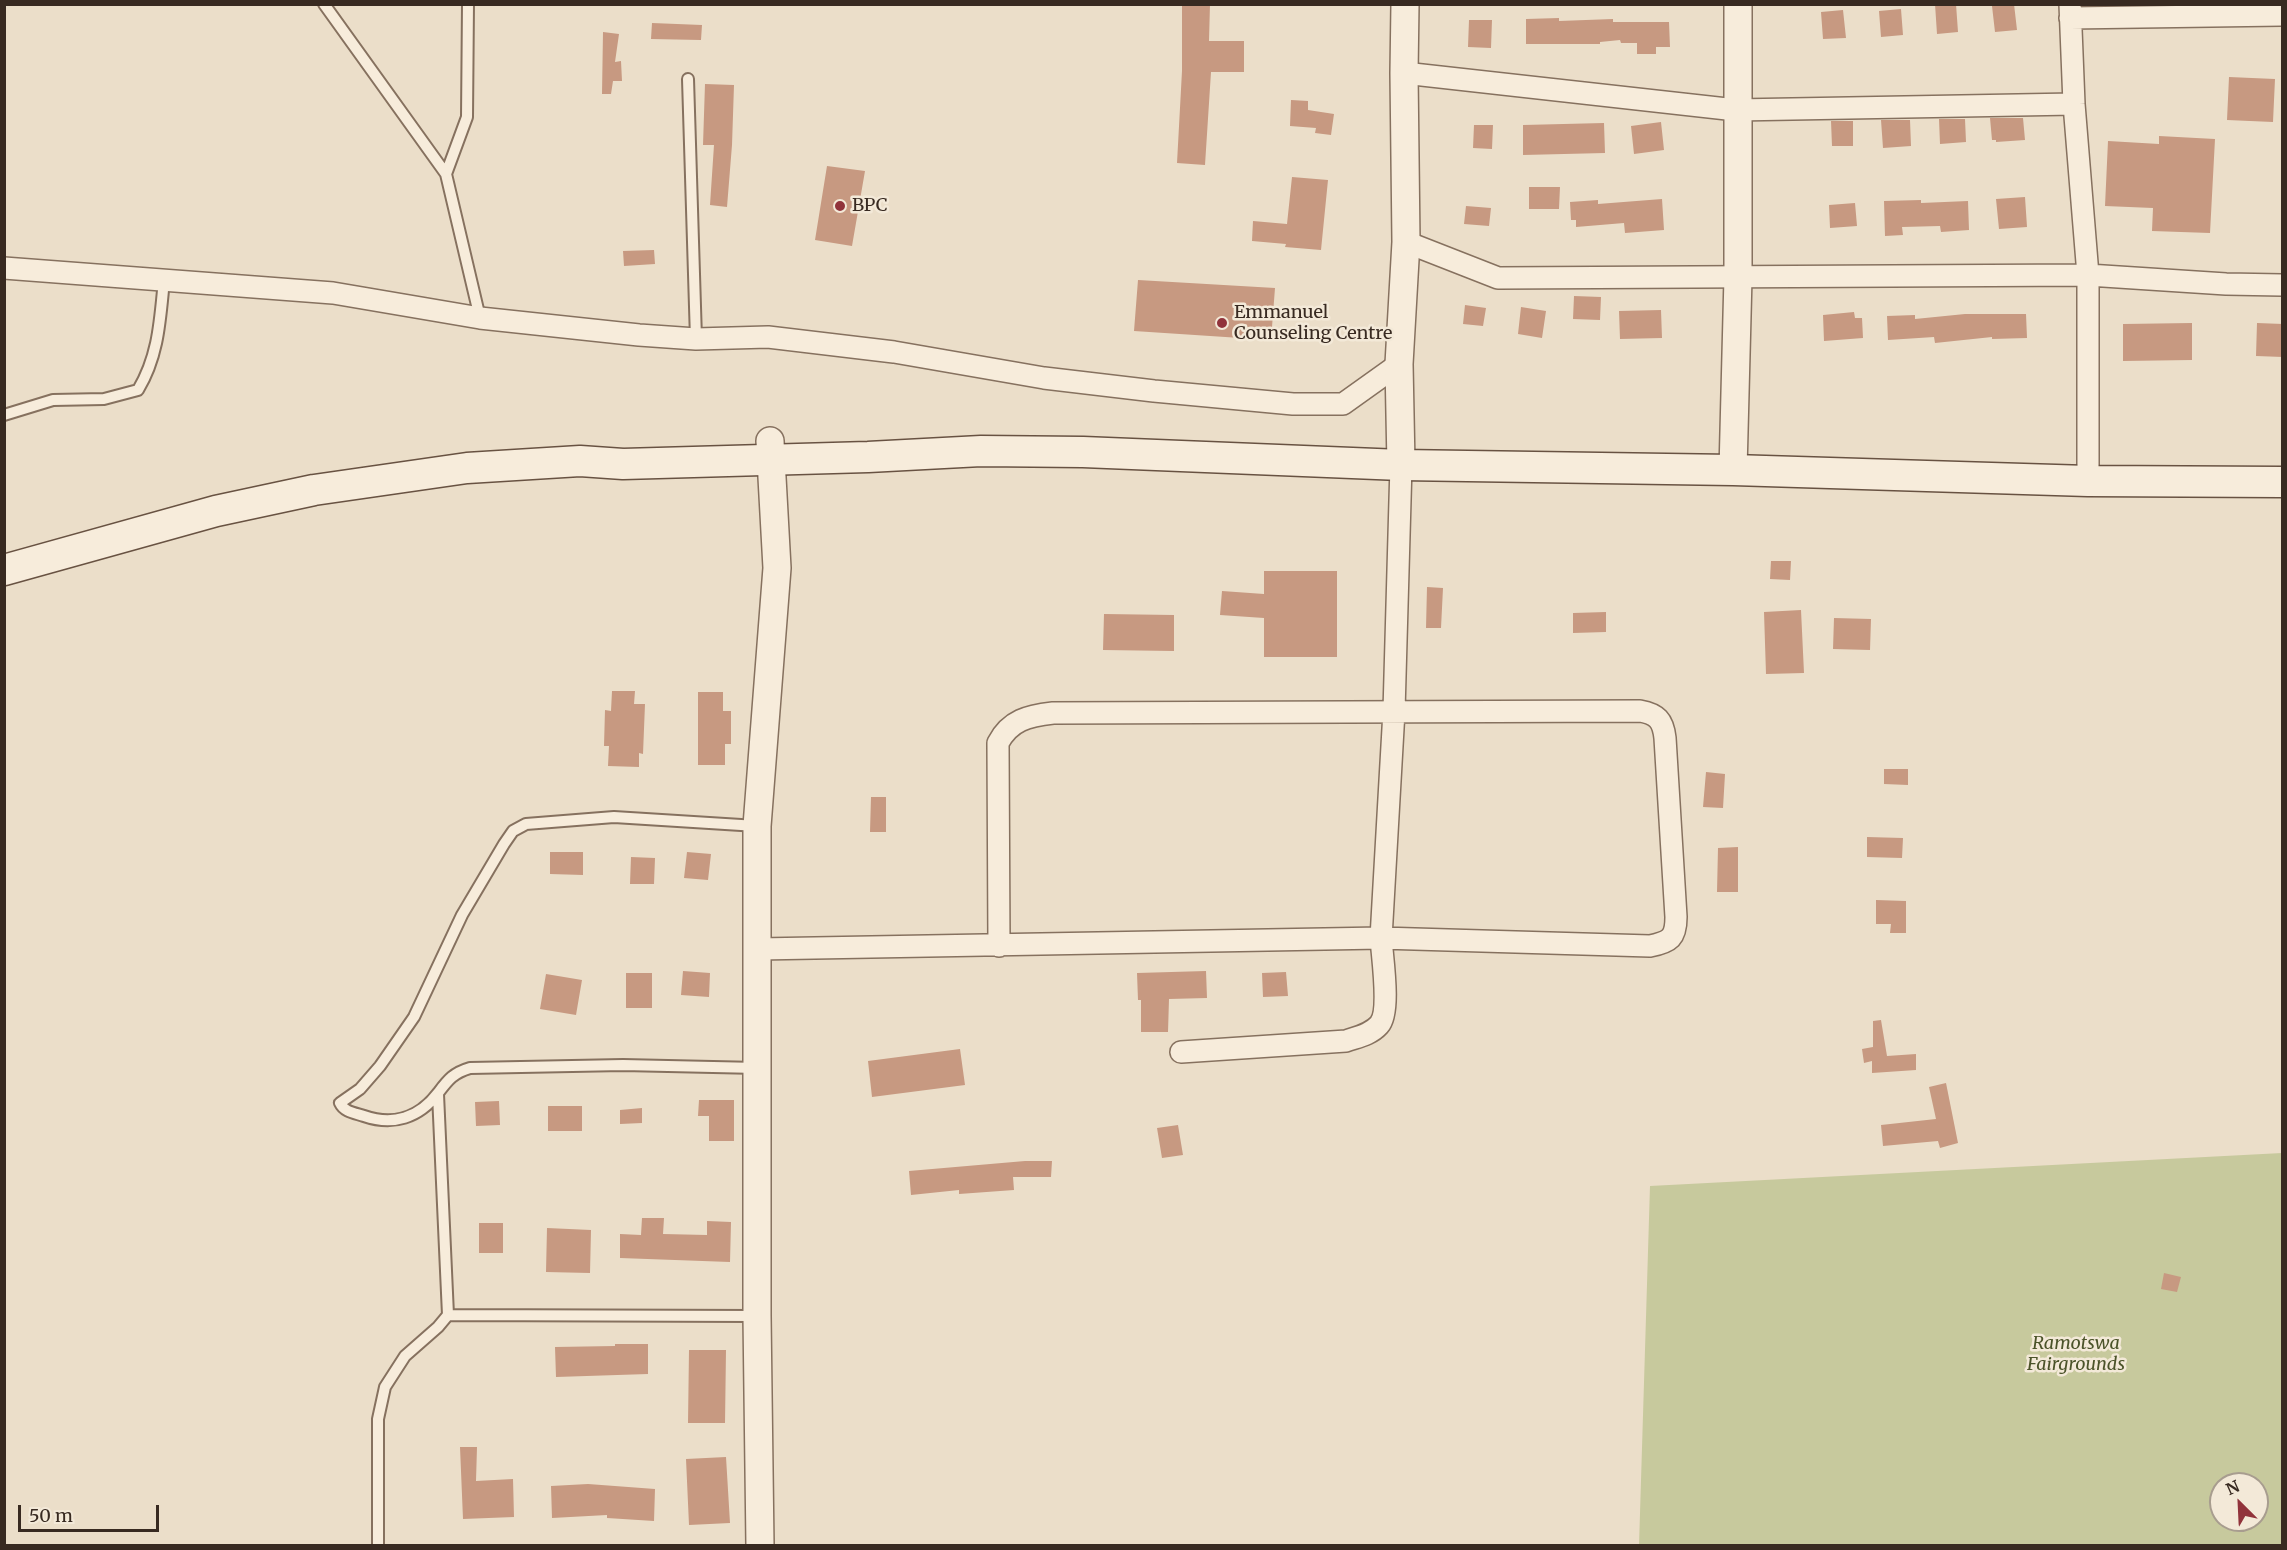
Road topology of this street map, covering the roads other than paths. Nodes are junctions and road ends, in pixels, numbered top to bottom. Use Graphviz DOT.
graph roads {
  1 [pos="324,4"];
  2 [pos="468,4"];
  3 [pos="1406,4"];
  4 [pos="1738,4"];
  5 [pos="2070,11"];
  6 [pos="2283,15"];
  7 [pos="1404,73"];
  8 [pos="688,79"];
  9 [pos="2074,104"];
  10 [pos="1736,110"];
  11 [pos="446,174"];
  12 [pos="1406,242"];
  13 [pos="4,268"];
  14 [pos="2088,275"];
  15 [pos="1738,277"];
  16 [pos="164,280"];
  17 [pos="2283,285"];
  18 [pos="480,318"];
  19 [pos="696,339"];
  20 [pos="1399,364"];
  21 [pos="4,415"];
  22 [pos="771,450"];
  23 [pos="1401,465"];
  24 [pos="1733,470"];
  25 [pos="2088,481"];
  26 [pos="2283,482"];
  27 [pos="4,570"];
  28 [pos="1394,711"];
  29 [pos="757,826"];
  30 [pos="1381,938"];
  31 [pos="999,946"];
  32 [pos="758,950"];
  33 [pos="1181,1052"];
  34 [pos="758,1068"];
  35 [pos="438,1094"];
  36 [pos="448,1315"];
  37 [pos="757,1316"];
  38 [pos="378,1545"];
  39 [pos="760,1545"];
  1 -- 11 [label="lane"];
  2 -- 11 [label="lane"];
  3 -- 7 [label="street"];
  4 -- 10 [label="street"];
  5 -- 6 [label="street"];
  5 -- 9 [label="street"];
  7 -- 10 [label="street"];
  7 -- 12 [label="street"];
  8 -- 19 [label="lane"];
  9 -- 10 [label="street"];
  9 -- 14 [label="street"];
  10 -- 15 [label="street"];
  11 -- 18 [label="lane"];
  12 -- 15 [label="street"];
  12 -- 20 [label="street"];
  13 -- 16 [label="street"];
  14 -- 15 [label="street"];
  14 -- 17 [label="street"];
  14 -- 25 [label="street"];
  15 -- 24 [label="street"];
  16 -- 18 [label="street"];
  16 -- 21 [label="lane"];
  18 -- 19 [label="street"];
  19 -- 20 [label="street"];
  20 -- 23 [label="street"];
  22 -- 23 [label="main road"];
  22 -- 27 [label="main road"];
  22 -- 29 [label="street"];
  23 -- 24 [label="main road"];
  23 -- 28 [label="street"];
  24 -- 25 [label="main road"];
  25 -- 26 [label="main road"];
  28 -- 30 [label="street"];
  28 -- 30 [label="street"];
  28 -- 31 [label="street"];
  29 -- 32 [label="street"];
  29 -- 35 [label="lane"];
  30 -- 31 [label="street"];
  30 -- 33 [label="street"];
  31 -- 32 [label="street"];
  32 -- 34 [label="street"];
  34 -- 35 [label="lane"];
  34 -- 37 [label="street"];
  35 -- 36 [label="lane"];
  36 -- 37 [label="lane"];
  36 -- 38 [label="lane"];
  37 -- 39 [label="street"];
}
